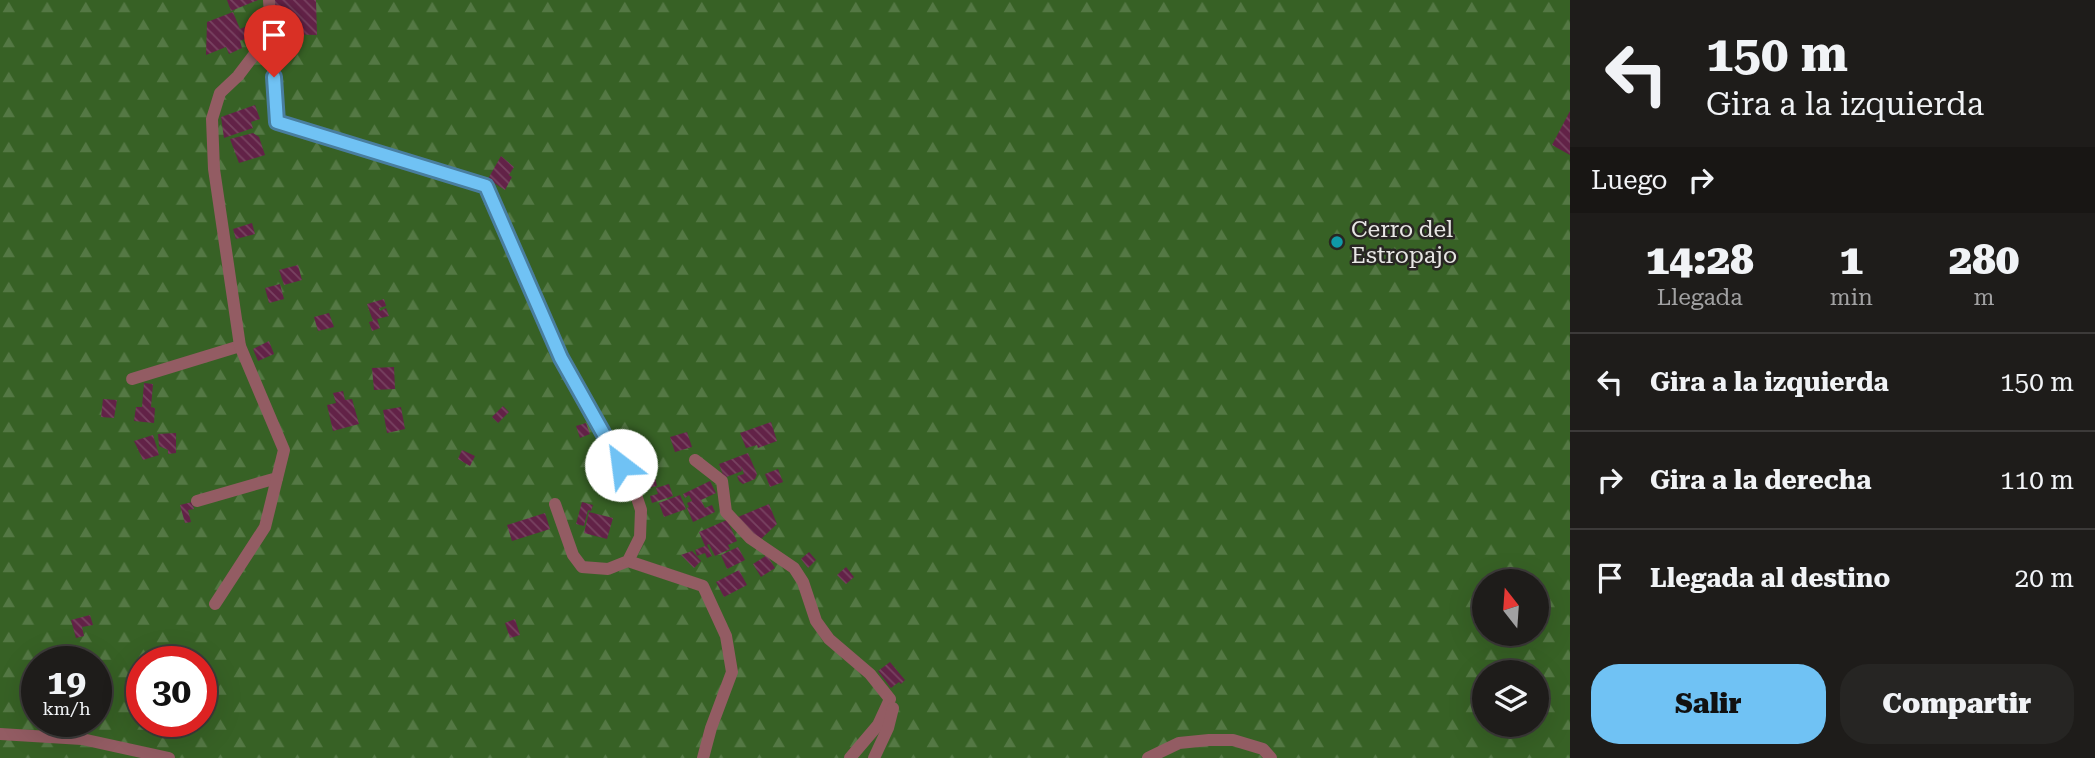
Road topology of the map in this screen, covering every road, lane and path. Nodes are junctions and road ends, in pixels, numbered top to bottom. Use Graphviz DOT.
graph roads {
  1 [pos="270,5"];
  2 [pos="240,346"];
  3 [pos="132,379"];
  4 [pos="695,460"];
  5 [pos="277,478"];
  6 [pos="197,500"];
  7 [pos="555,503"];
  8 [pos="628,561"];
  9 [pos="215,604"];
  10 [pos="890,699"];
  11 [pos="0,734"];
  12 [pos="169,758"];
  13 [pos="703,758"];
  14 [pos="850,758"];
  15 [pos="874,758"];
  16 [pos="1148,758"];
  17 [pos="1271,758"];
  1 -- 2 [label="street"];
  1 -- 8 [label="street"];
  2 -- 3 [label="street"];
  2 -- 5 [label="street"];
  4 -- 10 [label="street"];
  5 -- 6 [label="street"];
  5 -- 9 [label="street"];
  7 -- 8 [label="street"];
  8 -- 13 [label="street"];
  10 -- 14 [label="street"];
  10 -- 15 [label="street"];
  11 -- 12 [label="street"];
  16 -- 17 [label="street"];
}
